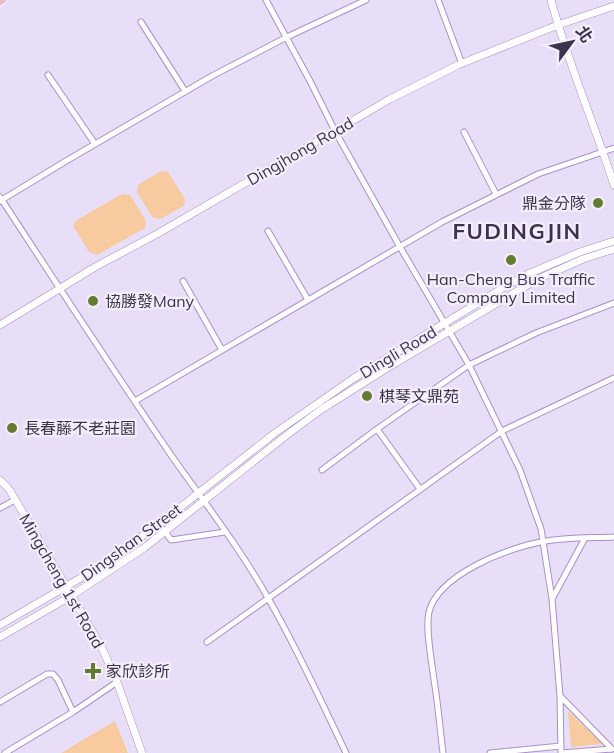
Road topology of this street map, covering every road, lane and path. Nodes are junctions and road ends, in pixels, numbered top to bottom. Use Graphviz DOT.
graph roads {
  1 [pos="266,0"];
  2 [pos="366,0"];
  3 [pos="438,0"];
  4 [pos="551,0"];
  5 [pos="614,6"];
  6 [pos="141,22"];
  7 [pos="558,24"];
  8 [pos="287,37"];
  9 [pos="462,64"];
  10 [pos="48,75"];
  11 [pos="185,91"];
  12 [pos="335,131"];
  13 [pos="464,132"];
  14 [pos="95,144"];
  15 [pos="614,148"];
  16 [pos="603,152"];
  17 [pos="614,185"];
  18 [pos="496,194"];
  19 [pos="1,199"];
  20 [pos="268,231"];
  21 [pos="614,241"];
  22 [pos="400,247"];
  23 [pos="614,249"];
  24 [pos="183,280"];
  25 [pos="59,288"];
  26 [pos="308,300"];
  27 [pos="614,303"];
  28 [pos="445,324"];
  29 [pos="0,325"];
  30 [pos="449,332"];
  31 [pos="222,350"];
  32 [pos="469,365"];
  33 [pos="614,378"];
  34 [pos="135,400"];
  35 [pos="377,429"];
  36 [pos="502,431"];
  37 [pos="322,470"];
  38 [pos="0,480"];
  39 [pos="420,489"];
  40 [pos="198,493"];
  41 [pos="15,500"];
  42 [pos="203,501"];
  43 [pos="0,508"];
  44 [pos="159,524"];
  45 [pos="165,532"];
  46 [pos="225,532"];
  47 [pos="614,537"];
  48 [pos="585,538"];
  49 [pos="543,541"];
  50 [pos="66,588"];
  51 [pos="71,596"];
  52 [pos="268,598"];
  53 [pos="552,599"];
  54 [pos="0,625"];
  55 [pos="0,637"];
  56 [pos="207,642"];
  57 [pos="117,682"];
  58 [pos="560,696"];
  59 [pos="0,702"];
  60 [pos="73,712"];
  61 [pos="613,749"];
  62 [pos="561,751"];
  63 [pos="5,753"];
  64 [pos="142,753"];
  65 [pos="346,753"];
  66 [pos="443,753"];
  67 [pos="490,753"];
  1 -- 8 [label="street"];
  2 -- 8 [label="street"];
  3 -- 9 [label="street"];
  4 -- 7 [label="street"];
  5 -- 7 [label="street, Dingjhong Road"];
  6 -- 11 [label="street"];
  7 -- 9 [label="street, Dingjhong Road"];
  7 -- 16 [label="street"];
  8 -- 11 [label="street"];
  8 -- 12 [label="street"];
  9 -- 12 [label="street, Dingjhong Road"];
  10 -- 14 [label="street"];
  11 -- 14 [label="street"];
  12 -- 22 [label="street"];
  12 -- 25 [label="street, Dingjhong Road"];
  13 -- 18 [label="street"];
  14 -- 19 [label="street"];
  15 -- 16 [label="street"];
  16 -- 17 [label="street"];
  16 -- 18 [label="street"];
  18 -- 22 [label="street"];
  19 -- 25 [label="street"];
  20 -- 26 [label="street"];
  21 -- 28 [label="street, Dingli Road"];
  22 -- 26 [label="street"];
  22 -- 28 [label="street"];
  23 -- 30 [label="street, Dingli Road"];
  24 -- 31 [label="street"];
  25 -- 29 [label="street, Dingjhong Road"];
  25 -- 34 [label="street"];
  26 -- 31 [label="street"];
  27 -- 32 [label="street"];
  28 -- 30 [label="street"];
  28 -- 40 [label="street, Dingli Road"];
  30 -- 32 [label="street"];
  30 -- 42 [label="street, Dingli Road"];
  31 -- 34 [label="street"];
  32 -- 35 [label="street"];
  32 -- 36 [label="street"];
  33 -- 36 [label="street"];
  34 -- 40 [label="street"];
  35 -- 37 [label="street"];
  35 -- 39 [label="street"];
  36 -- 39 [label="street"];
  36 -- 49 [label="street"];
  38 -- 41 [label="street, Mingcheng 1st Road"];
  39 -- 52 [label="street"];
  40 -- 42 [label="street"];
  40 -- 44 [label="street, Dingshan Street"];
  41 -- 43 [label="street"];
  41 -- 50 [label="street, Mingcheng 1st Road"];
  42 -- 45 [label="street, Dingshan Street"];
  42 -- 46 [label="street"];
  44 -- 45 [label="street, Dingshan Street"];
  44 -- 50 [label="street, Dingshan Street"];
  45 -- 46 [label="street, Dingshan Street"];
  45 -- 51 [label="street, Dingshan Street"];
  46 -- 52 [label="street"];
  47 -- 48 [label="street"];
  48 -- 49 [label="street"];
  48 -- 53 [label="street"];
  49 -- 53 [label="street"];
  49 -- 66 [label="street"];
  50 -- 51 [label="street, Mingcheng 1st Road"];
  50 -- 54 [label="street, Dingshan Street"];
  51 -- 55 [label="street, Dingshan Street"];
  51 -- 57 [label="street, Mingcheng 1st Road"];
  52 -- 56 [label="street"];
  52 -- 65 [label="street"];
  53 -- 58 [label="street"];
  57 -- 60 [label="street"];
  57 -- 64 [label="street, Mingcheng 1st Road"];
  58 -- 61 [label="street"];
  58 -- 62 [label="street"];
  59 -- 60 [label="street"];
  60 -- 63 [label="street"];
  61 -- 62 [label="street"];
  62 -- 67 [label="street"];
}
